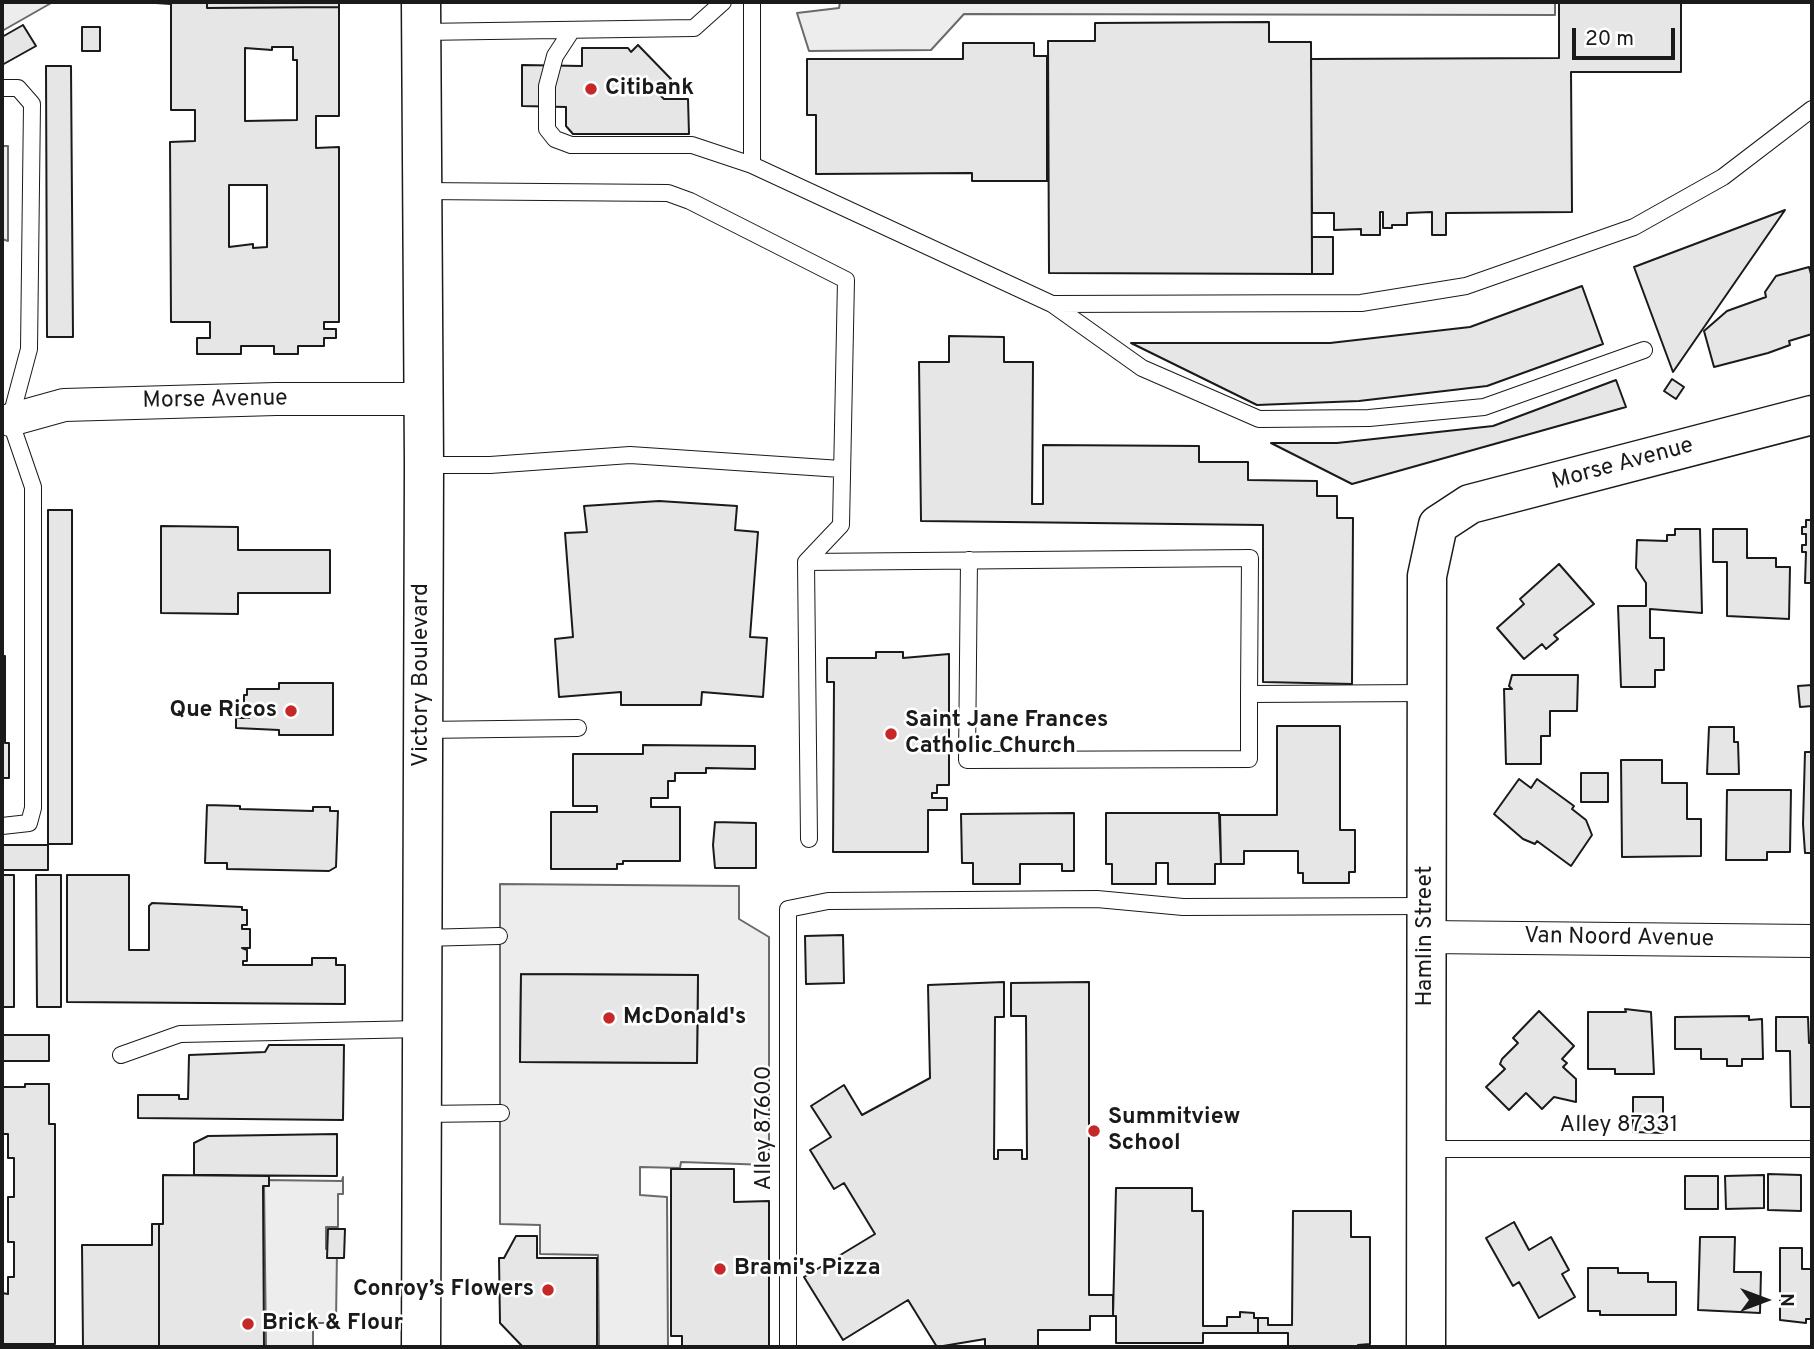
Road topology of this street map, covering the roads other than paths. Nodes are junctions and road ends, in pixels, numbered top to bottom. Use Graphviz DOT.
graph roads {
  1 [pos="723,2"];
  2 [pos="752,2"];
  3 [pos="421,17"];
  4 [pos="572,30"];
  5 [pos="2,88"];
  6 [pos="1812,109"];
  7 [pos="752,165"];
  8 [pos="422,191"];
  9 [pos="1052,304"];
  10 [pos="1644,350"];
  11 [pos="422,399"];
  12 [pos="1812,415"];
  13 [pos="10,421"];
  14 [pos="424,465"];
  15 [pos="841,469"];
  16 [pos="1438,525"];
  17 [pos="969,560"];
  18 [pos="806,562"];
  19 [pos="1426,693"];
  20 [pos="1249,694"];
  21 [pos="578,728"];
  22 [pos="422,730"];
  23 [pos="2,826"];
  24 [pos="809,839"];
  25 [pos="1426,921"];
  26 [pos="499,936"];
  27 [pos="422,938"];
  28 [pos="1812,941"];
  29 [pos="422,1029"];
  30 [pos="121,1055"];
  31 [pos="501,1113"];
  32 [pos="423,1114"];
  33 [pos="1425,1149"];
  34 [pos="1812,1149"];
  35 [pos="421,1347"];
  36 [pos="788,1347"];
  37 [pos="1426,1347"];
  1 -- 4 [label="lane"];
  2 -- 7 [label="lane"];
  3 -- 4 [label="lane"];
  3 -- 8 [label="main road, Victory Boulevard"];
  4 -- 7 [label="lane"];
  5 -- 13 [label="lane"];
  6 -- 9 [label="lane"];
  7 -- 9 [label="lane"];
  8 -- 11 [label="main road, Victory Boulevard"];
  8 -- 15 [label="lane"];
  9 -- 10 [label="lane"];
  11 -- 13 [label="street, Morse Avenue"];
  11 -- 14 [label="main road, Victory Boulevard"];
  12 -- 16 [label="main road, Morse Avenue"];
  13 -- 23 [label="lane"];
  14 -- 15 [label="lane"];
  14 -- 22 [label="main road, Victory Boulevard"];
  15 -- 18 [label="lane"];
  16 -- 19 [label="main road, Hamlin Street"];
  17 -- 18 [label="lane"];
  17 -- 20 [label="lane"];
  17 -- 20 [label="lane"];
  18 -- 24 [label="lane"];
  19 -- 20 [label="lane"];
  19 -- 25 [label="main road, Hamlin Street"];
  21 -- 22 [label="lane"];
  22 -- 27 [label="main road, Victory Boulevard"];
  25 -- 28 [label="street, Van Noord Avenue"];
  25 -- 33 [label="main road, Hamlin Street"];
  25 -- 36 [label="lane, Alley 87600"];
  26 -- 27 [label="lane"];
  27 -- 29 [label="main road, Victory Boulevard"];
  29 -- 30 [label="lane"];
  29 -- 32 [label="main road, Victory Boulevard"];
  31 -- 32 [label="lane"];
  32 -- 35 [label="main road, Victory Boulevard"];
  33 -- 34 [label="lane, Alley 87331"];
  33 -- 37 [label="main road, Hamlin Street"];
}
